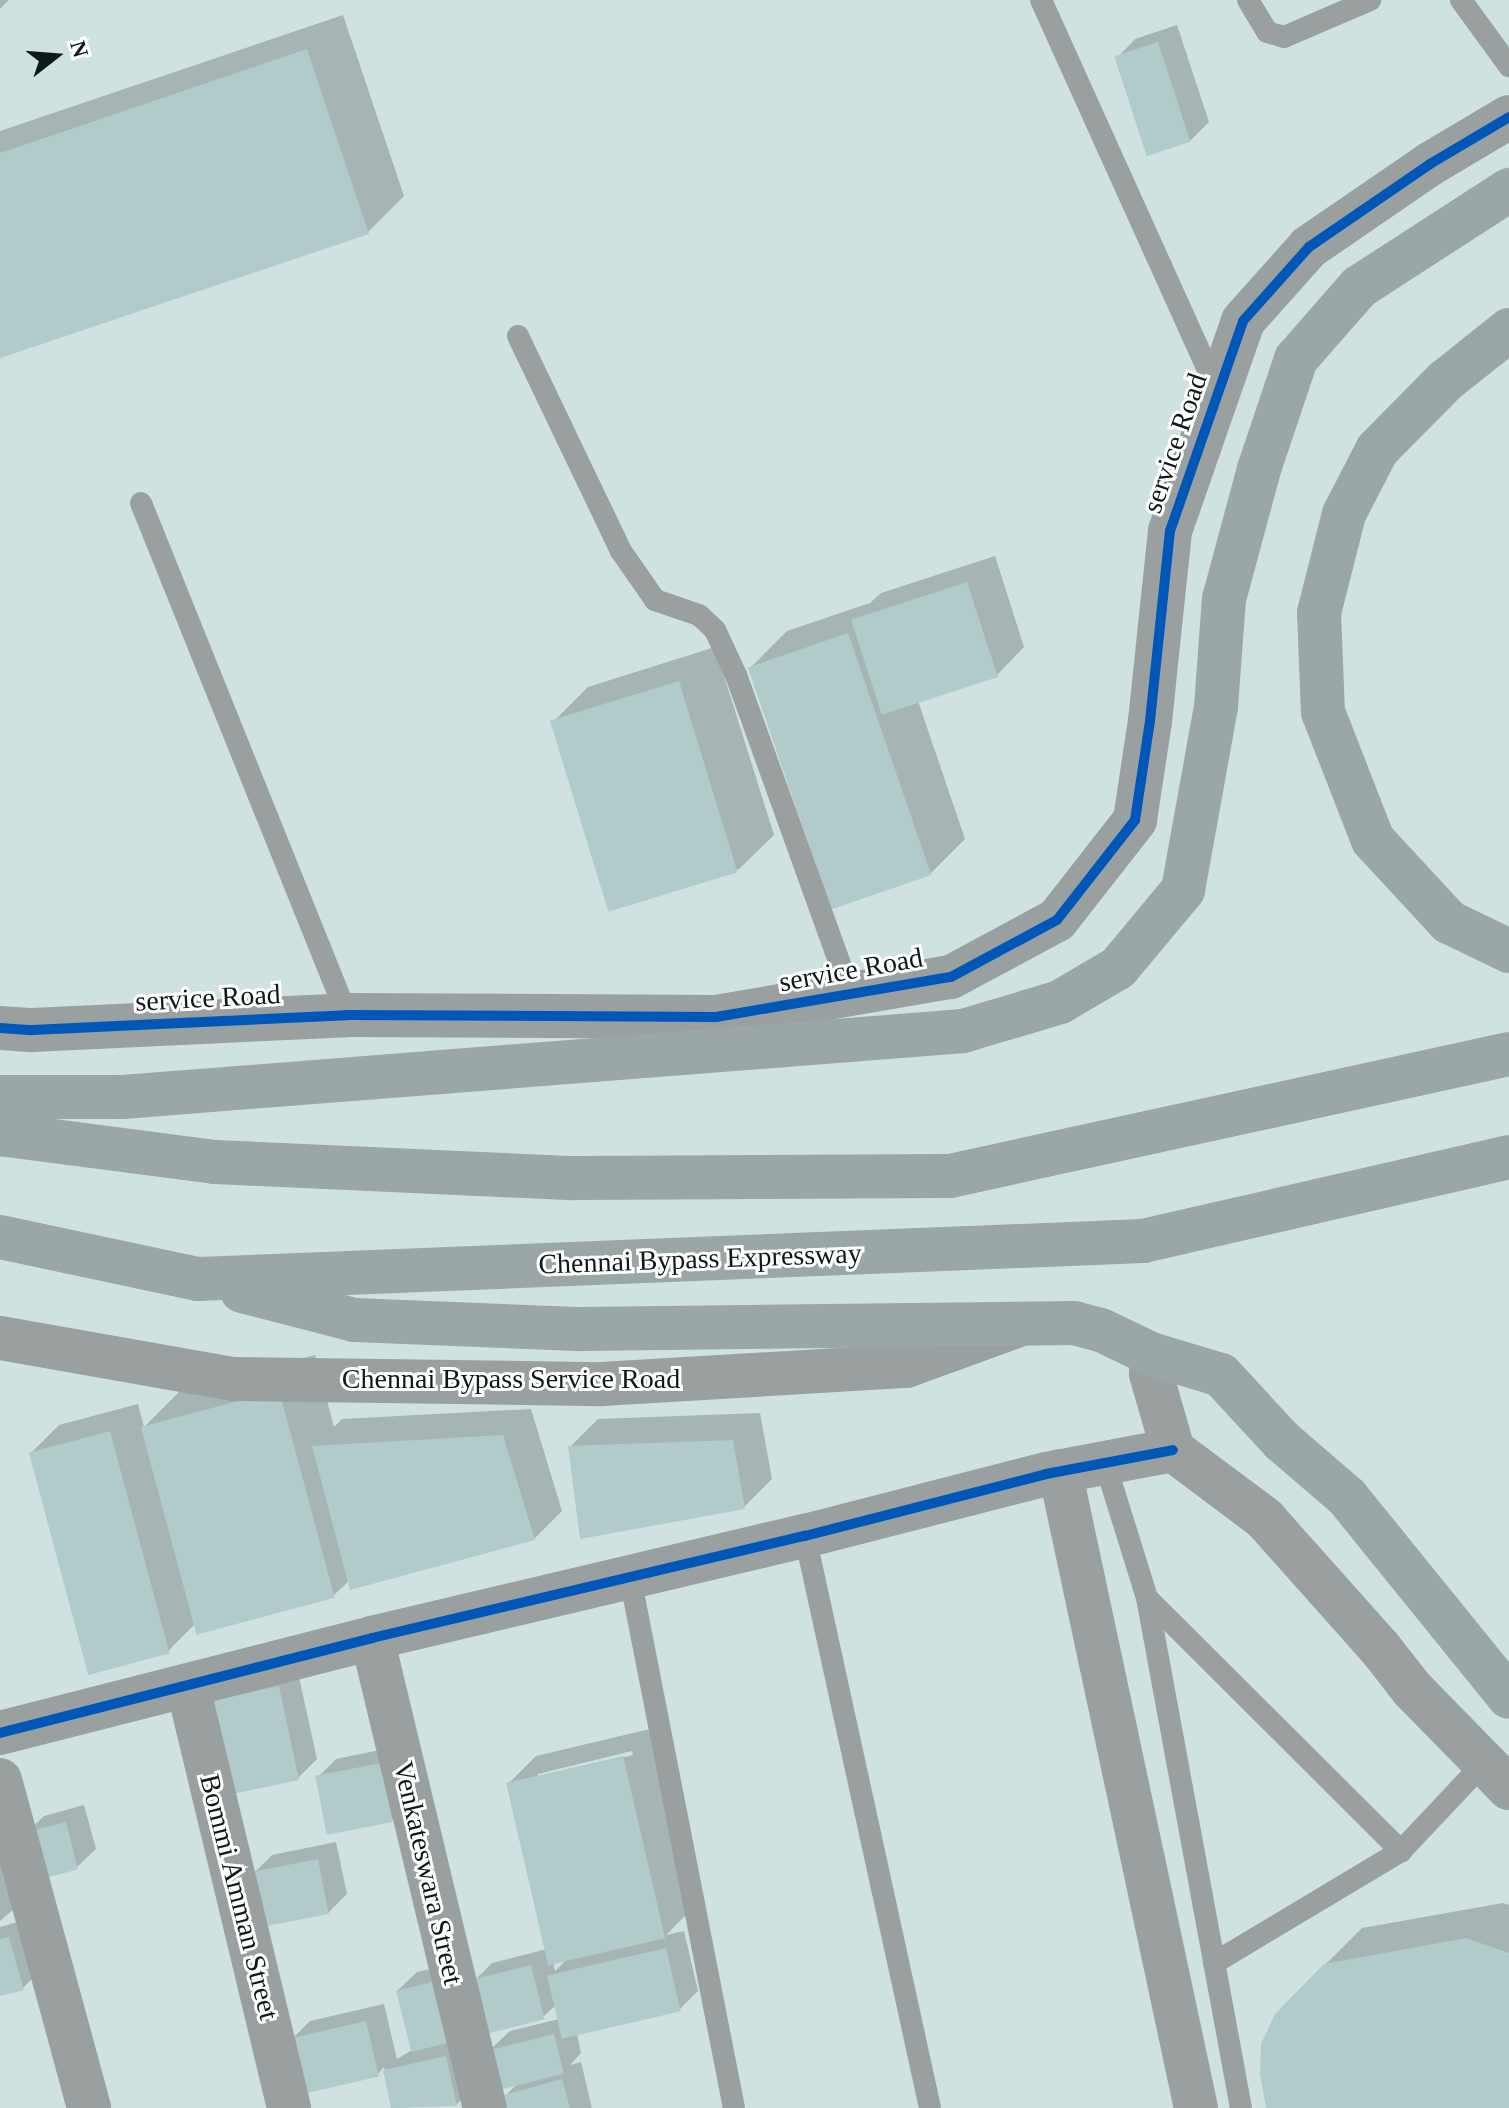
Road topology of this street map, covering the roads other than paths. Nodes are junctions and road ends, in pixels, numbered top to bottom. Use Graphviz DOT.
graph roads {
  1 [pos="1041,0"];
  2 [pos="1248,0"];
  3 [pos="1370,0"];
  4 [pos="1461,0"];
  5 [pos="1509,66"];
  6 [pos="1509,117"];
  7 [pos="1509,190"];
  8 [pos="1509,330"];
  9 [pos="518,336"];
  10 [pos="1218,390"];
  11 [pos="141,503"];
  12 [pos="1509,951"];
  13 [pos="851,994"];
  14 [pos="347,1015"];
  15 [pos="0,1028"];
  16 [pos="1509,1054"];
  17 [pos="0,1097"];
  18 [pos="0,1134"];
  19 [pos="1509,1157"];
  20 [pos="0,1237"];
  21 [pos="198,1279"];
  22 [pos="1019,1325"];
  23 [pos="0,1338"];
  24 [pos="1151,1354"];
  25 [pos="1173,1450"];
  26 [pos="1105,1463"];
  27 [pos="1060,1471"];
  28 [pos="805,1536"];
  29 [pos="630,1577"];
  30 [pos="1147,1598"];
  31 [pos="372,1638"];
  32 [pos="188,1687"];
  33 [pos="1509,1697"];
  34 [pos="0,1733"];
  35 [pos="1496,1776"];
  36 [pos="0,1780"];
  37 [pos="1401,1851"];
  38 [pos="1214,1963"];
  39 [pos="89,2108"];
  40 [pos="289,2108"];
  41 [pos="485,2108"];
  42 [pos="734,2108"];
  43 [pos="930,2108"];
  44 [pos="1196,2108"];
  45 [pos="1241,2108"];
  1 -- 10 [label="lane"];
  2 -- 3 [label="lane"];
  4 -- 5 [label="lane"];
  6 -- 10 [label="street, service Road"];
  7 -- 17 [label="highway"];
  8 -- 12 [label="highway"];
  9 -- 13 [label="lane"];
  10 -- 13 [label="street, service Road"];
  11 -- 14 [label="lane"];
  13 -- 14 [label="street, service Road"];
  14 -- 15 [label="street, service Road"];
  16 -- 18 [label="highway"];
  19 -- 21 [label="highway, Chennai Bypass Expressway"];
  20 -- 21 [label="highway, Chennai Bypass Expressway"];
  21 -- 22 [label="highway"];
  22 -- 23 [label="street, Chennai Bypass Service Road"];
  22 -- 24 [label="highway"];
  24 -- 25 [label="street"];
  24 -- 33 [label="highway"];
  25 -- 26 [label="street"];
  25 -- 35 [label="street"];
  26 -- 27 [label="street"];
  26 -- 30 [label="lane"];
  27 -- 28 [label="street"];
  27 -- 44 [label="street"];
  28 -- 29 [label="street"];
  28 -- 43 [label="lane"];
  29 -- 31 [label="street"];
  29 -- 42 [label="lane"];
  30 -- 37 [label="lane"];
  30 -- 38 [label="lane"];
  31 -- 32 [label="street"];
  31 -- 41 [label="street, Venkateswara Street"];
  32 -- 34 [label="street"];
  32 -- 40 [label="street, Bommi Amman Street"];
  35 -- 37 [label="lane"];
  36 -- 39 [label="street"];
  37 -- 38 [label="lane"];
  38 -- 45 [label="lane"];
}
